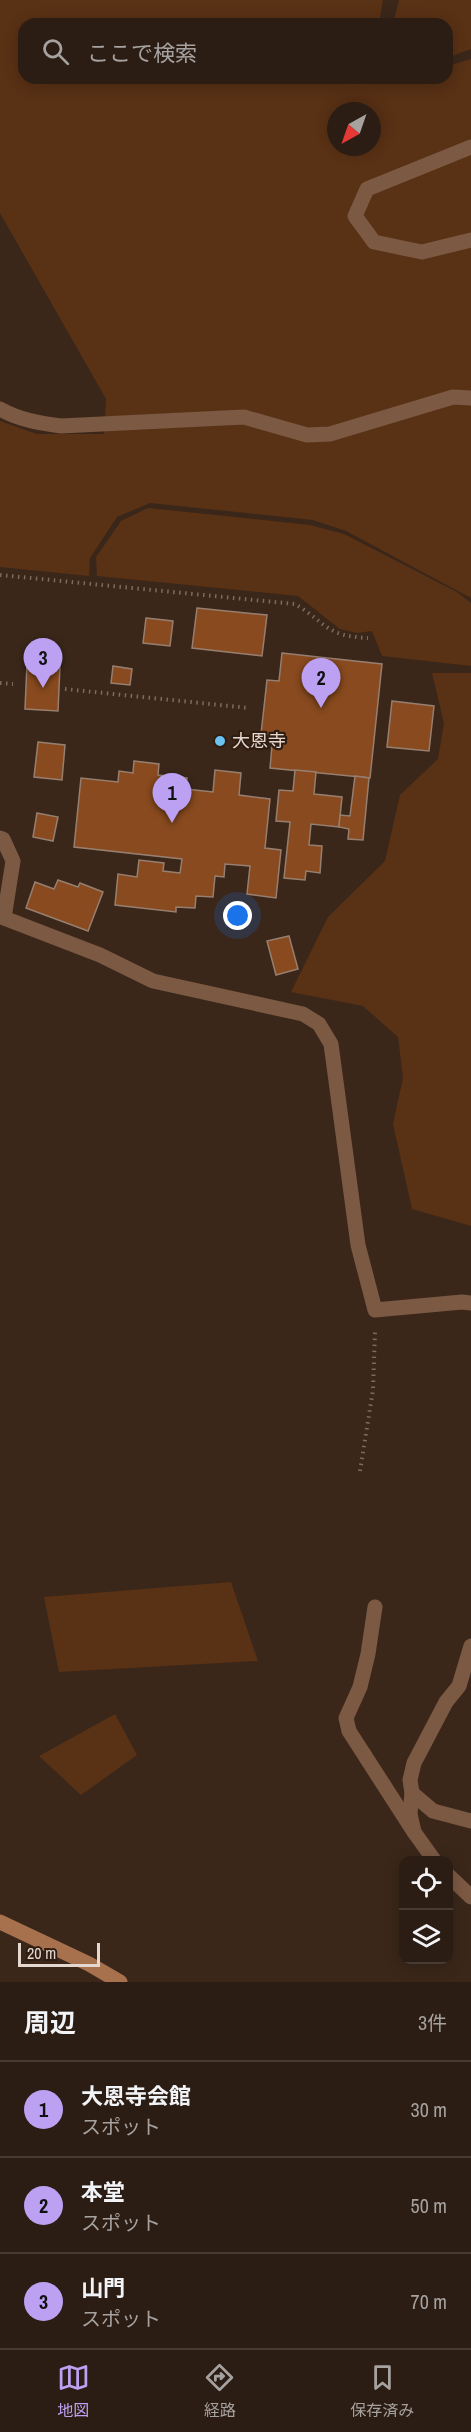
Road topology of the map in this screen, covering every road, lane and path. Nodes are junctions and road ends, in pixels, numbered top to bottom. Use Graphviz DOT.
graph roads {
  1 [pos="471,147"];
  2 [pos="471,240"];
  3 [pos="471,398"];
  4 [pos="0,409"];
  5 [pos="0,575"];
  6 [pos="368,638"];
  7 [pos="0,683"];
  8 [pos="13,684"];
  9 [pos="65,689"];
  10 [pos="249,708"];
  11 [pos="0,838"];
  12 [pos="471,1303"];
  13 [pos="375,1310"];
  14 [pos="360,1471"];
  15 [pos="375,1607"];
  16 [pos="471,1646"];
  17 [pos="412,1793"];
  18 [pos="471,1821"];
  19 [pos="414,1832"];
  20 [pos="431,1856"];
  21 [pos="453,1880"];
  22 [pos="471,1897"];
  23 [pos="0,1922"];
  24 [pos="120,1982"];
  1 -- 2 [label="street"];
  3 -- 4 [label="street"];
  5 -- 6 [label="path"];
  7 -- 8 [label="path"];
  9 -- 10 [label="path"];
  11 -- 13 [label="street"];
  12 -- 13 [label="street"];
  13 -- 14 [label="path"];
  15 -- 19 [label="street"];
  16 -- 17 [label="street"];
  17 -- 18 [label="street"];
  17 -- 19 [label="street"];
  19 -- 20 [label="street"];
  21 -- 22 [label="street"];
  23 -- 24 [label="main road"];
}
